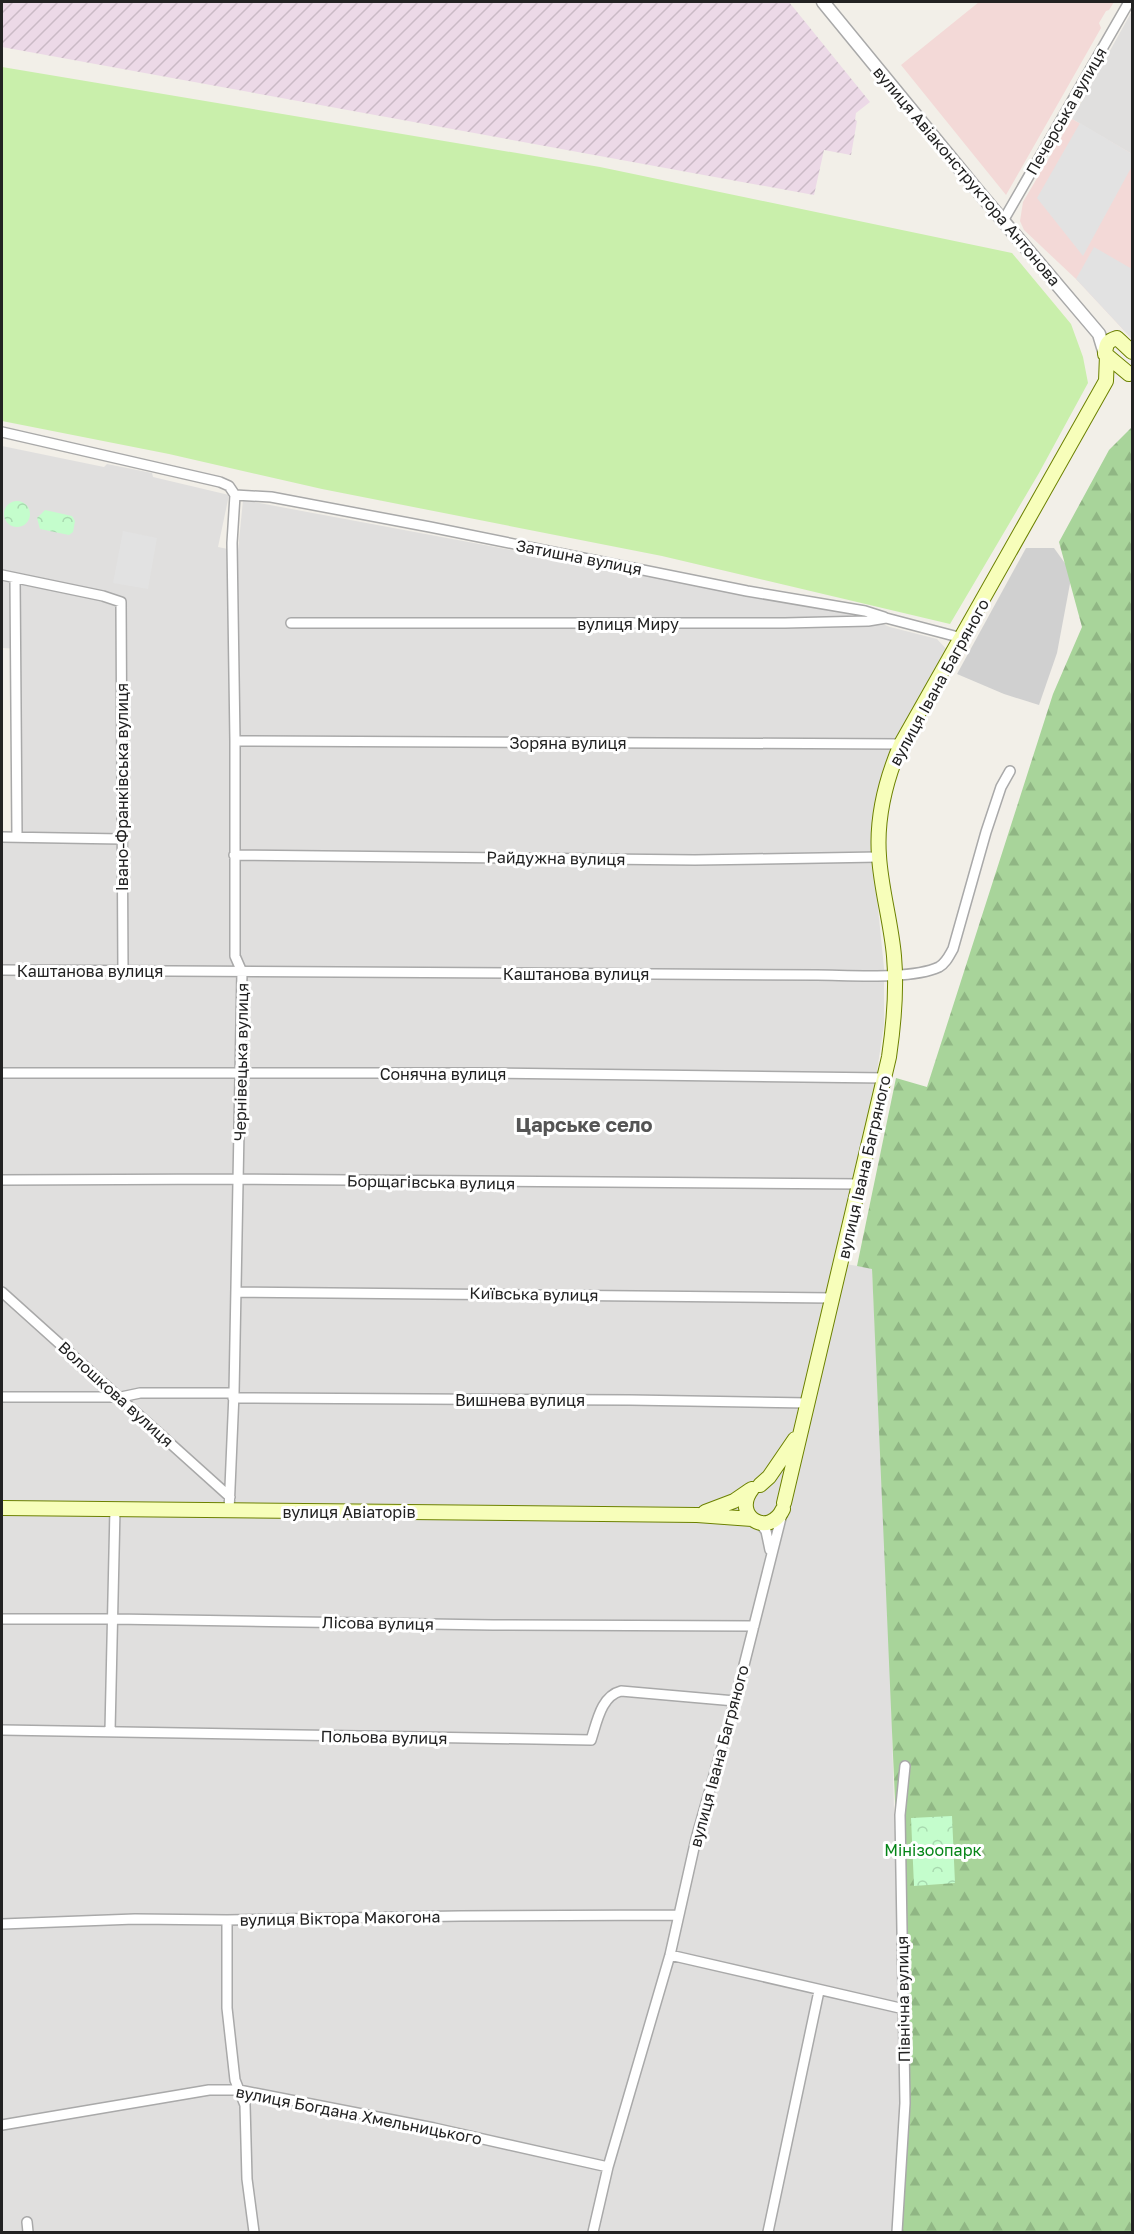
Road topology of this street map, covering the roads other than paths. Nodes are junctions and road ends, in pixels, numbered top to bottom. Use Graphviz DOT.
graph roads {
  1 [pos="823,2"];
  2 [pos="1129,2"];
  3 [pos="1003,221"];
  4 [pos="1099,334"];
  5 [pos="1117,338"];
  6 [pos="1132,352"];
  7 [pos="1106,354"];
  8 [pos="1131,375"];
  9 [pos="1106,381"];
  10 [pos="2,432"];
  11 [pos="235,495"];
  12 [pos="2,575"];
  13 [pos="15,578"];
  14 [pos="886,618"];
  15 [pos="291,623"];
  16 [pos="962,638"];
  17 [pos="235,741"];
  18 [pos="901,744"];
  19 [pos="1010,771"];
  20 [pos="2,837"];
  21 [pos="17,837"];
  22 [pos="122,839"];
  23 [pos="234,855"];
  24 [pos="879,857"];
  25 [pos="2,970"];
  26 [pos="123,971"];
  27 [pos="242,972"];
  28 [pos="895,975"];
  29 [pos="2,1073"];
  30 [pos="240,1073"];
  31 [pos="885,1078"];
  32 [pos="238,1179"];
  33 [pos="2,1180"];
  34 [pos="861,1184"];
  35 [pos="2,1292"];
  36 [pos="236,1292"];
  37 [pos="832,1298"];
  38 [pos="233,1396"];
  39 [pos="2,1397"];
  40 [pos="121,1397"];
  41 [pos="807,1403"];
  42 [pos="800,1432"];
  43 [pos="756,1487"];
  44 [pos="230,1497"];
  45 [pos="783,1506"];
  46 [pos="2,1508"];
  47 [pos="115,1509"];
  48 [pos="229,1511"];
  49 [pos="697,1515"];
  50 [pos="755,1521"];
  51 [pos="771,1558"];
  52 [pos="2,1619"];
  53 [pos="113,1619"];
  54 [pos="754,1626"];
  55 [pos="735,1701"];
  56 [pos="2,1730"];
  57 [pos="110,1731"];
  58 [pos="905,1766"];
  59 [pos="678,1915"];
  60 [pos="227,1920"];
  61 [pos="2,1924"];
  62 [pos="670,1955"];
  63 [pos="819,1991"];
  64 [pos="904,2009"];
  65 [pos="239,2090"];
  66 [pos="2,2125"];
  67 [pos="608,2167"];
  68 [pos="27,2222"];
  69 [pos="28,2232"];
  70 [pos="255,2232"];
  71 [pos="593,2232"];
  72 [pos="768,2232"];
  73 [pos="897,2232"];
  1 -- 3 [label="street, вулиця Авіаконструктора Антонова"];
  2 -- 3 [label="street, Печерська вулиця"];
  3 -- 4 [label="street, вулиця Авіаконструктора Антонова"];
  4 -- 5 [label="street"];
  4 -- 7 [label="street, вулиця Авіаконструктора Антонова"];
  5 -- 6 [label="main road"];
  5 -- 7 [label="main road"];
  7 -- 8 [label="main road"];
  7 -- 9 [label="main road, вулиця Івана Багряного"];
  8 -- 9 [label="main road"];
  9 -- 16 [label="main road, вулиця Івана Багряного"];
  10 -- 11 [label="street"];
  11 -- 14 [label="street, Затишна вулиця"];
  11 -- 17 [label="street, Чернівецька вулиця"];
  12 -- 13 [label="street"];
  13 -- 21 [label="street"];
  13 -- 22 [label="street, Івано-Франківська вулиця"];
  14 -- 15 [label="street, вулиця Миру"];
  14 -- 16 [label="street, вулиця Миру"];
  16 -- 18 [label="main road, вулиця Івана Багряного"];
  17 -- 18 [label="street, Зоряна вулиця"];
  17 -- 23 [label="street, Чернівецька вулиця"];
  18 -- 24 [label="main road, вулиця Івана Багряного"];
  19 -- 28 [label="street, Каштанова вулиця"];
  20 -- 21 [label="street"];
  21 -- 22 [label="street"];
  22 -- 26 [label="street, Івано-Франківська вулиця"];
  23 -- 24 [label="street, Райдужна вулиця"];
  23 -- 27 [label="street, Чернівецька вулиця"];
  24 -- 28 [label="main road, вулиця Івана Багряного"];
  25 -- 26 [label="street, Каштанова вулиця"];
  26 -- 27 [label="street, Каштанова вулиця"];
  27 -- 28 [label="street, Каштанова вулиця"];
  27 -- 30 [label="street, Чернівецька вулиця"];
  28 -- 31 [label="main road, вулиця Івана Багряного"];
  29 -- 30 [label="street, Сонячна вулиця"];
  30 -- 31 [label="street, Сонячна вулиця"];
  30 -- 32 [label="street, Чернівецька вулиця"];
  31 -- 34 [label="main road, вулиця Івана Багряного"];
  32 -- 33 [label="street, Борщагівська вулиця"];
  32 -- 34 [label="street, Борщагівська вулиця"];
  32 -- 36 [label="street, Чернівецька вулиця"];
  34 -- 37 [label="main road, вулиця Івана Багряного"];
  35 -- 40 [label="street, Волошкова вулиця"];
  36 -- 37 [label="street, Київська вулиця"];
  36 -- 38 [label="street, Чернівецька вулиця"];
  37 -- 41 [label="main road, вулиця Івана Багряного"];
  38 -- 40 [label="street, Вишнева вулиця"];
  38 -- 41 [label="street, Вишнева вулиця"];
  38 -- 44 [label="street, Чернівецька вулиця"];
  39 -- 40 [label="street, Вишнева вулиця"];
  40 -- 44 [label="street, Волошкова вулиця"];
  41 -- 42 [label="main road, вулиця Івана Багряного"];
  42 -- 43 [label="main road, вулиця Івана Багряного"];
  42 -- 45 [label="main road, вулиця Івана Багряного"];
  43 -- 45 [label="main road"];
  43 -- 49 [label="main road, вулиця Авіаторів"];
  43 -- 50 [label="main road"];
  44 -- 48 [label="street, Чернівецька вулиця"];
  45 -- 50 [label="main road"];
  45 -- 51 [label="street, вулиця Івана Багряного"];
  46 -- 47 [label="main road, вулиця Авіаторів"];
  47 -- 48 [label="main road, вулиця Авіаторів"];
  47 -- 53 [label="street"];
  48 -- 49 [label="main road, вулиця Авіаторів"];
  49 -- 50 [label="main road, вулиця Авіаторів"];
  50 -- 51 [label="street, вулиця Івана Багряного"];
  51 -- 54 [label="street, вулиця Івана Багряного"];
  52 -- 53 [label="street, Лісова вулиця"];
  53 -- 54 [label="street, Лісова вулиця"];
  53 -- 57 [label="street"];
  54 -- 55 [label="street, вулиця Івана Багряного"];
  55 -- 57 [label="street, Польова вулиця"];
  55 -- 59 [label="street, вулиця Івана Багряного"];
  56 -- 57 [label="street, Польова вулиця"];
  58 -- 64 [label="street, Північна вулиця"];
  59 -- 60 [label="street, вулиця Віктора Макогона"];
  59 -- 62 [label="street, вулиця Івана Багряного"];
  60 -- 61 [label="street, вулиця Віктора Макогона"];
  60 -- 65 [label="street"];
  62 -- 63 [label="street"];
  62 -- 67 [label="street, вулиця Івана Багряного"];
  63 -- 64 [label="street"];
  63 -- 72 [label="street"];
  64 -- 73 [label="street, Північна вулиця"];
  65 -- 66 [label="street, вулиця Богдана Хмельницького"];
  65 -- 67 [label="street, вулиця Богдана Хмельницького"];
  65 -- 70 [label="street"];
  67 -- 71 [label="street, вулиця Івана Багряного"];
  68 -- 69 [label="street"];
}
